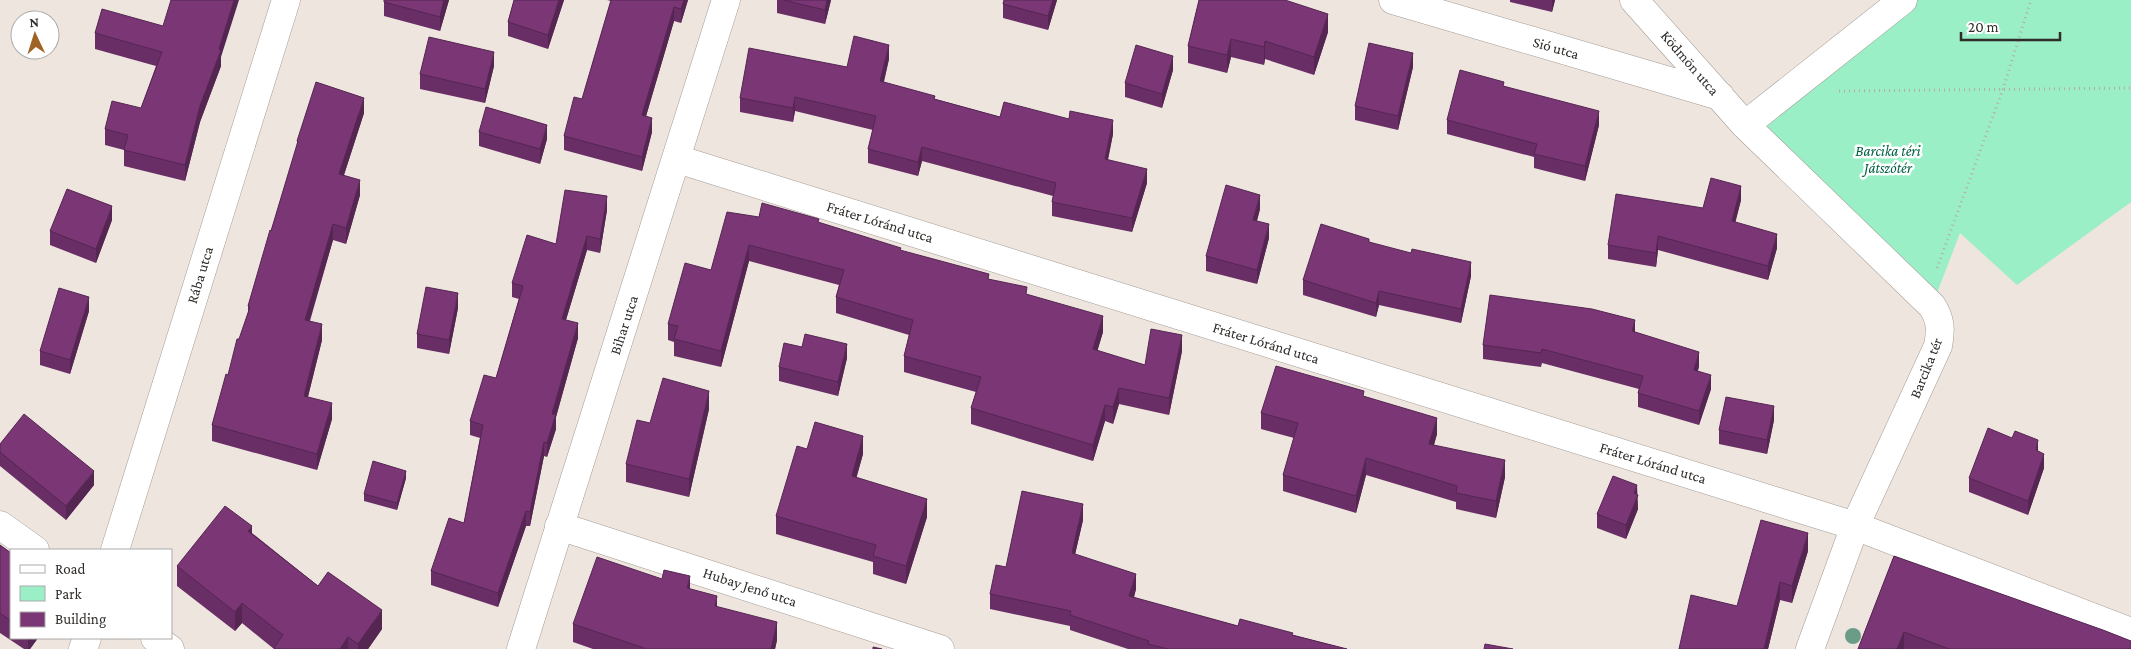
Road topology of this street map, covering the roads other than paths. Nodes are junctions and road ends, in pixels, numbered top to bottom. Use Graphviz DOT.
graph roads {
  1 [pos="286,0"];
  2 [pos="726,0"];
  3 [pos="1393,0"];
  4 [pos="1634,0"];
  5 [pos="1903,0"];
  6 [pos="1720,96"];
  7 [pos="1745,125"];
  8 [pos="678,160"];
  9 [pos="0,525"];
  10 [pos="559,526"];
  11 [pos="1855,526"];
  12 [pos="34,549"];
  13 [pos="115,549"];
  14 [pos="2131,632"];
  15 [pos="156,639"];
  16 [pos="170,649"];
  17 [pos="521,649"];
  18 [pos="940,649"];
  19 [pos="1810,649"];
  1 -- 13 [label="street, Rába utca"];
  2 -- 8 [label="street, Bihar utca"];
  3 -- 6 [label="street, Sió utca"];
  4 -- 6 [label="street, Ködmön utca"];
  5 -- 7 [label="street"];
  6 -- 7 [label="street, Ködmön utca"];
  7 -- 11 [label="street, Barcika tér"];
  8 -- 10 [label="street, Bihar utca"];
  8 -- 11 [label="street, Fráter Lóránd utca"];
  9 -- 12 [label="street"];
  10 -- 17 [label="street, Bihar utca"];
  10 -- 18 [label="street, Hubay Jenő utca"];
  11 -- 14 [label="street"];
  11 -- 19 [label="street, Barcika tér"];
  15 -- 16 [label="street"];
}
